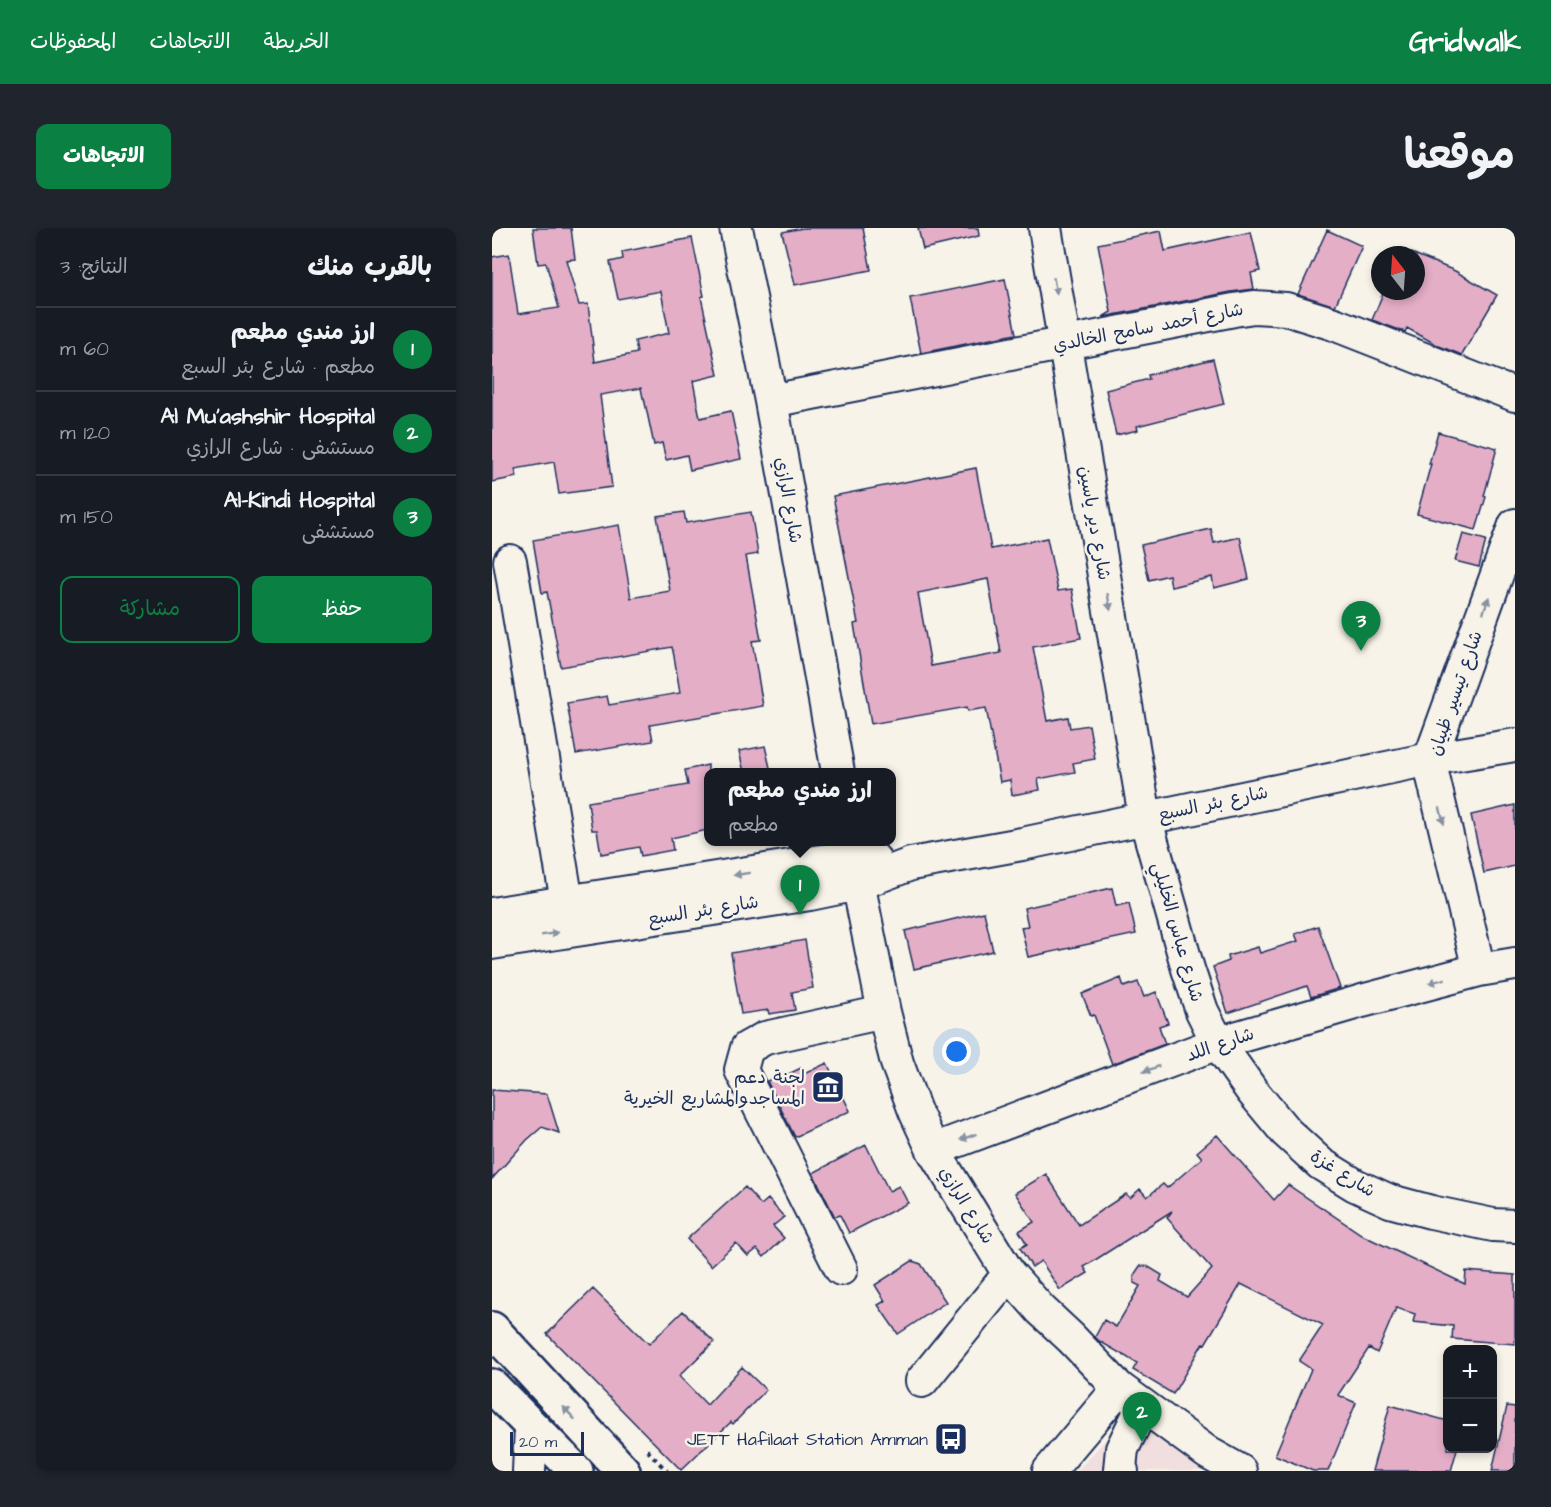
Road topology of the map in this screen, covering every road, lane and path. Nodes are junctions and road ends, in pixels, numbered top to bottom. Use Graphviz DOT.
graph roads {
  1 [pos="736,228"];
  2 [pos="1045,228"];
  3 [pos="1065,343"];
  4 [pos="1515,395"];
  5 [pos="771,401"];
  6 [pos="1515,525"];
  7 [pos="510,561"];
  8 [pos="1515,745"];
  9 [pos="1430,759"];
  10 [pos="837,768"];
  11 [pos="1145,818"];
  12 [pos="854,861"];
  13 [pos="567,902"];
  14 [pos="492,914"];
  15 [pos="492,943"];
  16 [pos="1515,964"];
  17 [pos="1479,970"];
  18 [pos="884,1012"];
  19 [pos="1218,1043"];
  20 [pos="933,1150"];
  21 [pos="1515,1226"];
  22 [pos="841,1269"];
  23 [pos="1009,1274"];
  24 [pos="492,1329"];
  25 [pos="922,1381"];
  26 [pos="493,1391"];
  27 [pos="1131,1397"];
  28 [pos="531,1426"];
  29 [pos="635,1461"];
  30 [pos="529,1471"];
  31 [pos="576,1471"];
  32 [pos="667,1471"];
  33 [pos="1049,1471"];
  34 [pos="1122,1471"];
  35 [pos="1240,1471"];
  1 -- 5 [label="street, شارع الرازي"];
  2 -- 3 [label="street, شارع دير ياسين, one-way"];
  3 -- 4 [label="street, شارع أحمد سامح الخالدي"];
  3 -- 5 [label="street, شارع أحمد سامح الخالدي"];
  3 -- 11 [label="street, شارع دير ياسين, one-way"];
  5 -- 10 [label="street, شارع الرازي"];
  9 -- 6 [label="street, شارع تيسير ظبيان, one-way"];
  7 -- 13 [label="street"];
  8 -- 9 [label="street, شارع بئر السبع"];
  9 -- 11 [label="street, شارع بئر السبع"];
  9 -- 17 [label="street, شارع تيسير ظبيان, one-way"];
  11 -- 12 [label="street, شارع بئر السبع"];
  11 -- 19 [label="street, شارع عباس الخليلي"];
  12 -- 13 [label="street, شارع بئر السبع, one-way"];
  15 -- 12 [label="street, شارع بئر السبع, one-way"];
  12 -- 18 [label="street, شارع الرازي"];
  13 -- 14 [label="street, شارع بئر السبع"];
  16 -- 17 [label="street, شارع اللد"];
  17 -- 19 [label="street, شارع اللد, one-way"];
  18 -- 20 [label="street, شارع الرازي"];
  18 -- 22 [label="street"];
  19 -- 20 [label="street, شارع اللد, one-way"];
  19 -- 21 [label="street, شارع غزة"];
  20 -- 23 [label="street, شارع الرازي"];
  23 -- 25 [label="street"];
  23 -- 27 [label="street, شارع الرازي"];
  29 -- 24 [label="main road, one-way"];
  26 -- 28 [label="main road"];
  27 -- 33 [label="street"];
  27 -- 34 [label="street"];
  27 -- 35 [label="street, شارع الرازي"];
  28 -- 30 [label="street"];
  28 -- 31 [label="main road"];
  29 -- 32 [label="path"];
}
